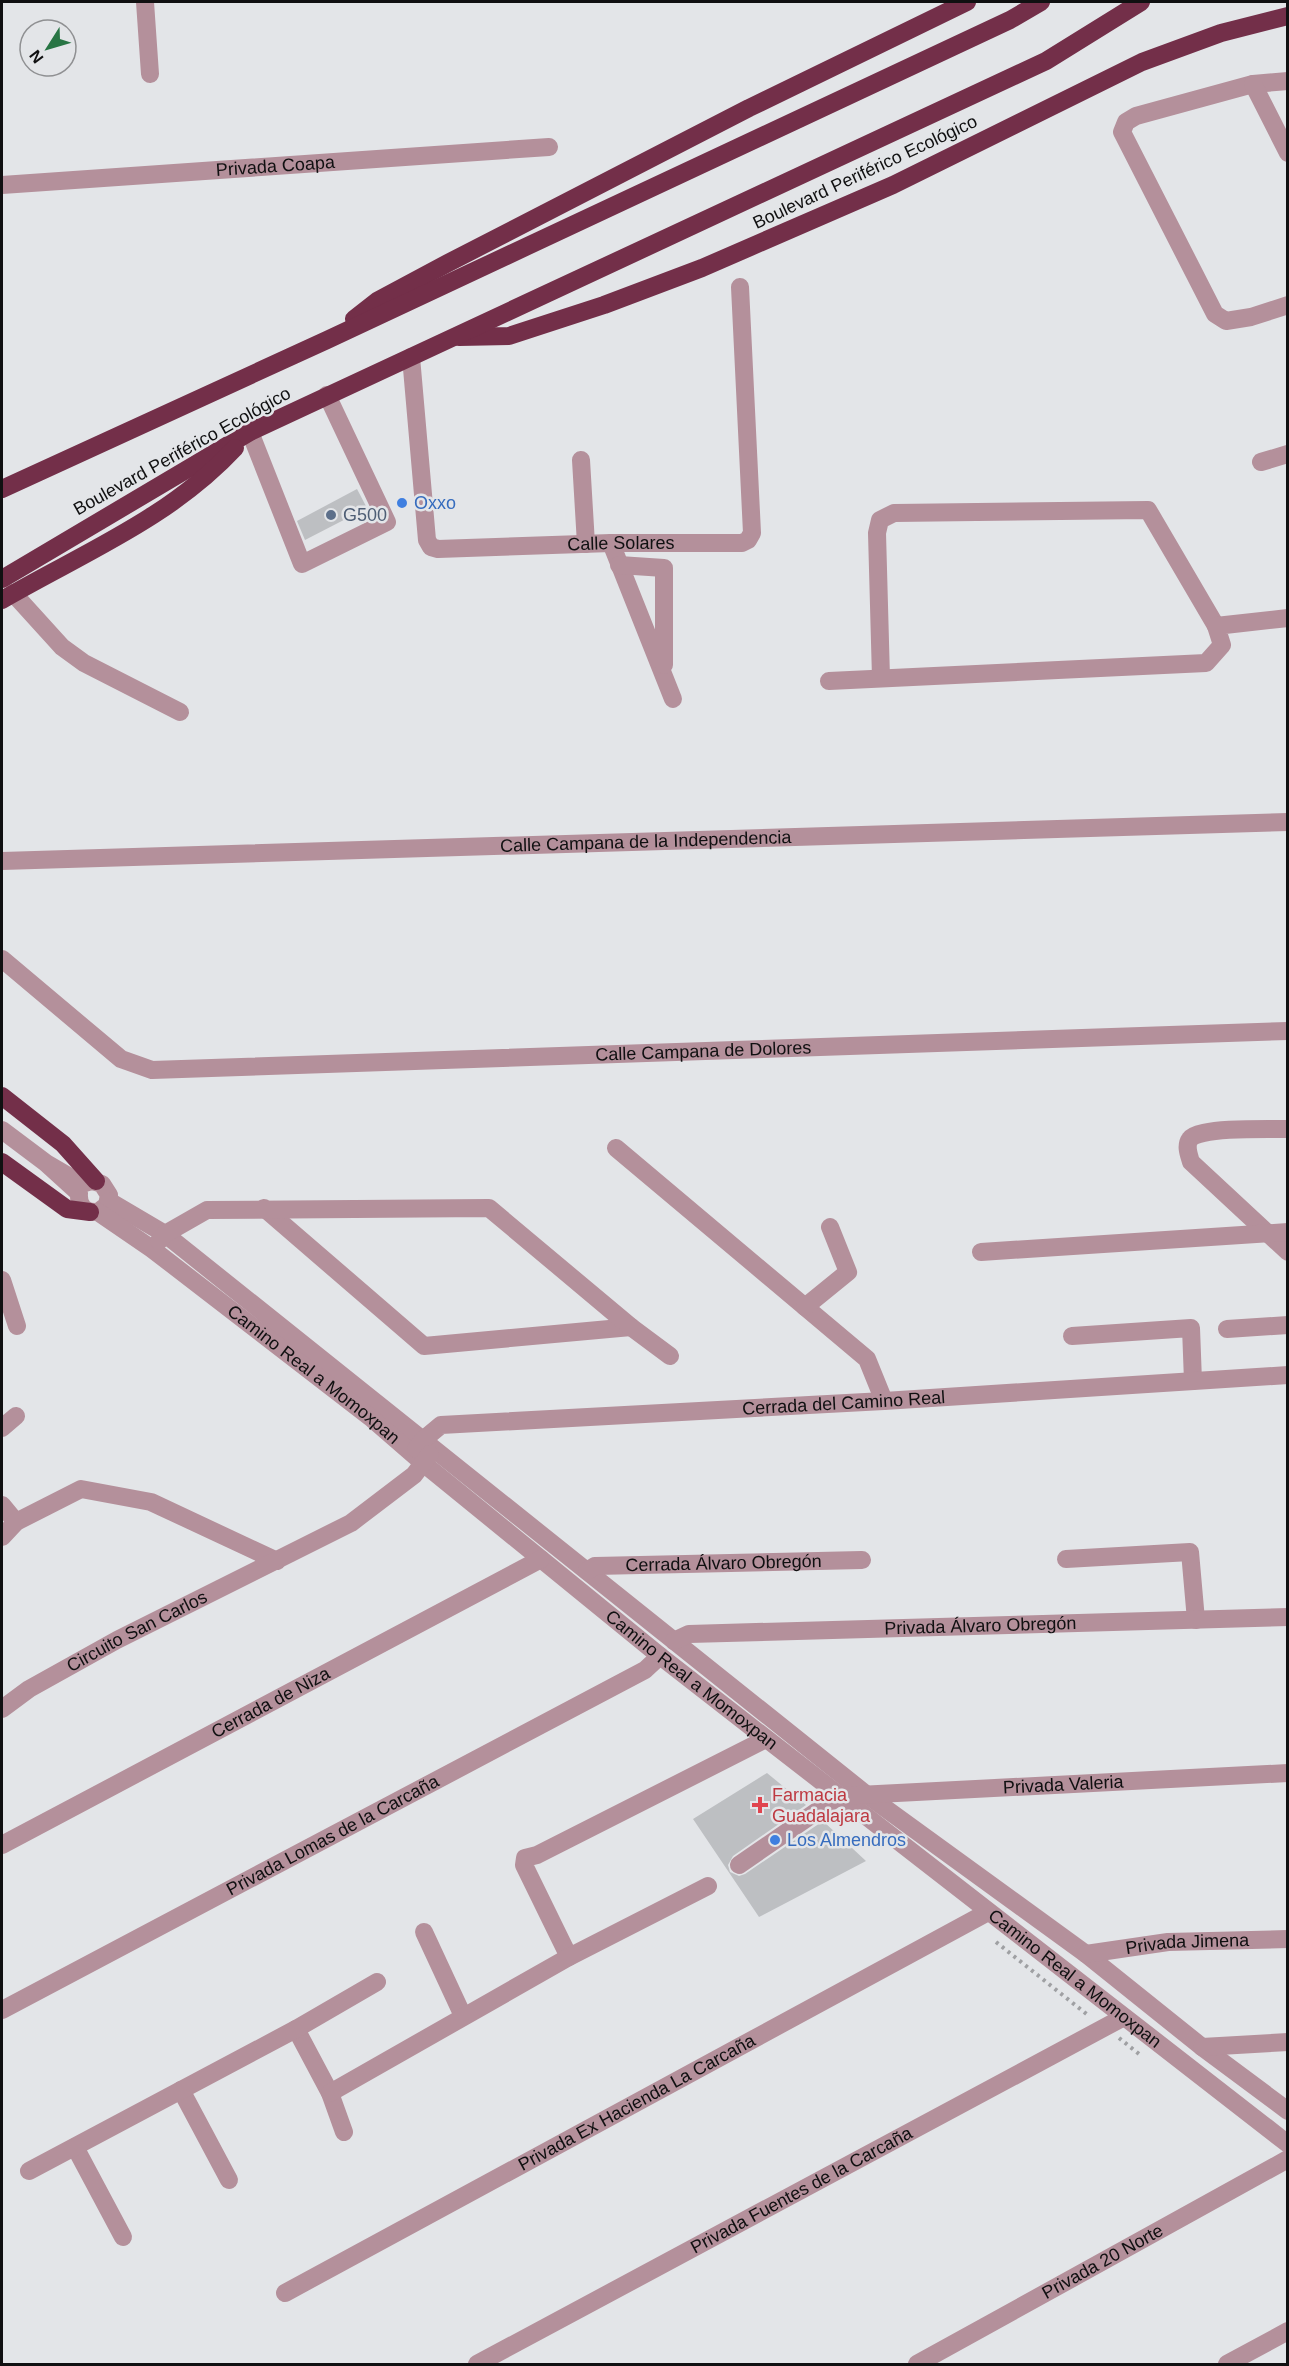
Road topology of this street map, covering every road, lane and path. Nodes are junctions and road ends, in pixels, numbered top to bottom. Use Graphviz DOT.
graph roads {
  1 [pos="145,2"];
  2 [pos="967,2"];
  3 [pos="1041,2"];
  4 [pos="1141,2"];
  5 [pos="1287,16"];
  6 [pos="150,74"];
  7 [pos="1287,81"];
  8 [pos="1253,84"];
  9 [pos="549,147"];
  10 [pos="1287,153"];
  11 [pos="2,185"];
  12 [pos="740,287"];
  13 [pos="1287,305"];
  14 [pos="452,338"];
  15 [pos="327,340"];
  16 [pos="411,357"];
  17 [pos="327,395"];
  18 [pos="250,432"];
  19 [pos="1287,454"];
  20 [pos="581,460"];
  21 [pos="1261,462"];
  22 [pos="2,489"];
  23 [pos="610,543"];
  24 [pos="586,544"];
  25 [pos="619,565"];
  26 [pos="2,579"];
  27 [pos="7,596"];
  28 [pos="1287,618"];
  29 [pos="1216,626"];
  30 [pos="664,676"];
  31 [pos="881,678"];
  32 [pos="829,681"];
  33 [pos="673,699"];
  34 [pos="180,712"];
  35 [pos="1287,822"];
  36 [pos="2,861"];
  37 [pos="2,959"];
  38 [pos="1287,1031"];
  39 [pos="2,1096"];
  40 [pos="1287,1129"];
  41 [pos="2,1130"];
  42 [pos="616,1148"];
  43 [pos="2,1162"];
  44 [pos="46,1163"];
  45 [pos="96,1181"];
  46 [pos="99,1208"];
  47 [pos="264,1208"];
  48 [pos="830,1227"];
  49 [pos="1287,1232"];
  50 [pos="165,1234"];
  51 [pos="1269,1234"];
  52 [pos="152,1249"];
  53 [pos="981,1252"];
  54 [pos="1287,1252"];
  55 [pos="2,1280"];
  56 [pos="805,1307"];
  57 [pos="1287,1325"];
  58 [pos="16,1326"];
  59 [pos="631,1327"];
  60 [pos="1227,1329"];
  61 [pos="1072,1336"];
  62 [pos="670,1356"];
  63 [pos="1287,1375"];
  64 [pos="1193,1381"];
  65 [pos="884,1401"];
  66 [pos="16,1416"];
  67 [pos="2,1428"];
  68 [pos="423,1452"];
  69 [pos="2,1505"];
  70 [pos="16,1522"];
  71 [pos="2,1537"];
  72 [pos="541,1559"];
  73 [pos="1066,1559"];
  74 [pos="862,1560"];
  75 [pos="277,1561"];
  76 [pos="587,1571"];
  77 [pos="1287,1617"];
  78 [pos="1196,1620"];
  79 [pos="674,1641"];
  80 [pos="660,1656"];
  81 [pos="2,1709"];
  82 [pos="766,1739"];
  83 [pos="1287,1773"];
  84 [pos="867,1795"];
  85 [pos="839,1796"];
  86 [pos="2,1845"];
  87 [pos="739,1865"];
  88 [pos="708,1886"];
  89 [pos="988,1912"];
  90 [pos="424,1932"];
  91 [pos="1287,1939"];
  92 [pos="1086,1954"];
  93 [pos="569,1957"];
  94 [pos="377,1982"];
  95 [pos="2,2010"];
  96 [pos="463,2016"];
  97 [pos="1124,2018"];
  98 [pos="296,2030"];
  99 [pos="1287,2042"];
  100 [pos="1202,2047"];
  101 [pos="181,2090"];
  102 [pos="330,2093"];
  103 [pos="1287,2111"];
  104 [pos="344,2132"];
  105 [pos="1287,2144"];
  106 [pos="75,2146"];
  107 [pos="1287,2159"];
  108 [pos="29,2171"];
  109 [pos="229,2180"];
  110 [pos="123,2237"];
  111 [pos="285,2293"];
  112 [pos="1287,2331"];
  113 [pos="477,2364"];
  114 [pos="917,2364"];
  115 [pos="1227,2364"];
  1 -- 6 [label="street"];
  2 -- 15 [label="highway, Boulevard Periférico Ecológico"];
  3 -- 15 [label="highway, Boulevard Periférico Ecológico"];
  4 -- 14 [label="highway, Boulevard Periférico Ecológico"];
  5 -- 14 [label="highway, Boulevard Periférico Ecológico"];
  7 -- 8 [label="street"];
  8 -- 10 [label="street"];
  8 -- 13 [label="street"];
  9 -- 11 [label="street, Privada Coapa"];
  12 -- 23 [label="street, Calle Solares"];
  14 -- 16 [label="highway, Boulevard Periférico Ecológico"];
  15 -- 22 [label="highway, Boulevard Periférico Ecológico"];
  16 -- 17 [label="highway, Boulevard Periférico Ecológico"];
  16 -- 24 [label="street, Calle Solares"];
  17 -- 18 [label="highway, Boulevard Periférico Ecológico"];
  17 -- 18 [label="street"];
  18 -- 26 [label="highway, Boulevard Periférico Ecológico"];
  18 -- 27 [label="highway"];
  19 -- 21 [label="street"];
  20 -- 24 [label="street"];
  23 -- 24 [label="street, Calle Solares"];
  23 -- 25 [label="street"];
  25 -- 30 [label="street"];
  25 -- 30 [label="street"];
  27 -- 34 [label="street"];
  28 -- 29 [label="street"];
  29 -- 31 [label="street"];
  29 -- 31 [label="street"];
  30 -- 33 [label="street"];
  31 -- 32 [label="street"];
  35 -- 36 [label="street, Calle Campana de la Independencia"];
  37 -- 38 [label="street, Calle Campana de Dolores"];
  39 -- 45 [label="highway"];
  40 -- 51 [label="street"];
  41 -- 44 [label="street, Camino Real a Momoxpan"];
  42 -- 56 [label="street"];
  43 -- 46 [label="highway"];
  44 -- 45 [label="street, Camino Real a Momoxpan"];
  44 -- 46 [label="street, Camino Real a Momoxpan"];
  45 -- 46 [label="street, Camino Real a Momoxpan"];
  46 -- 50 [label="street, Camino Real a Momoxpan"];
  46 -- 52 [label="street, Camino Real a Momoxpan"];
  47 -- 50 [label="street"];
  47 -- 59 [label="street"];
  47 -- 59 [label="street"];
  48 -- 56 [label="street"];
  49 -- 51 [label="street"];
  50 -- 52 [label="street"];
  50 -- 68 [label="street, Camino Real a Momoxpan"];
  51 -- 53 [label="street"];
  51 -- 54 [label="street"];
  52 -- 68 [label="street, Camino Real a Momoxpan"];
  55 -- 58 [label="street"];
  56 -- 65 [label="street"];
  57 -- 60 [label="street"];
  59 -- 62 [label="street"];
  61 -- 64 [label="street"];
  63 -- 64 [label="street, Cerrada del Camino Real"];
  64 -- 65 [label="street, Cerrada del Camino Real"];
  65 -- 68 [label="street, Cerrada del Camino Real"];
  66 -- 67 [label="street"];
  68 -- 72 [label="street, Camino Real a Momoxpan"];
  68 -- 75 [label="street, Circuito San Carlos"];
  68 -- 76 [label="street, Camino Real a Momoxpan"];
  69 -- 70 [label="street"];
  70 -- 71 [label="street"];
  70 -- 75 [label="street"];
  72 -- 80 [label="street, Camino Real a Momoxpan"];
  72 -- 86 [label="street, Cerrada de Niza"];
  73 -- 78 [label="street"];
  74 -- 76 [label="street, Cerrada Álvaro Obregón"];
  75 -- 81 [label="street, Circuito San Carlos"];
  76 -- 79 [label="street, Camino Real a Momoxpan"];
  77 -- 78 [label="street, Privada Álvaro Obregón"];
  78 -- 79 [label="street, Privada Álvaro Obregón"];
  79 -- 84 [label="street, Camino Real a Momoxpan"];
  80 -- 82 [label="street, Camino Real a Momoxpan"];
  80 -- 95 [label="street, Privada Lomas de la Carcaña"];
  82 -- 85 [label="street, Camino Real a Momoxpan"];
  82 -- 93 [label="street"];
  83 -- 84 [label="street, Privada Valeria"];
  84 -- 85 [label="street, Privada Valeria"];
  84 -- 92 [label="street, Camino Real a Momoxpan"];
  85 -- 87 [label="street"];
  85 -- 89 [label="street, Camino Real a Momoxpan"];
  88 -- 93 [label="street"];
  89 -- 97 [label="street, Camino Real a Momoxpan"];
  89 -- 111 [label="street, Privada Ex Hacienda La Carcaña"];
  90 -- 96 [label="street"];
  91 -- 92 [label="street, Privada Jimena"];
  92 -- 100 [label="street, Camino Real a Momoxpan"];
  93 -- 96 [label="street"];
  94 -- 98 [label="street"];
  96 -- 102 [label="street"];
  97 -- 105 [label="street, Camino Real a Momoxpan"];
  97 -- 113 [label="street, Privada Fuentes de la Carcaña"];
  98 -- 101 [label="street"];
  98 -- 102 [label="street"];
  99 -- 100 [label="street"];
  100 -- 103 [label="street, Camino Real a Momoxpan"];
  101 -- 106 [label="street"];
  101 -- 109 [label="street"];
  102 -- 104 [label="street"];
  106 -- 108 [label="street"];
  106 -- 110 [label="street"];
  107 -- 114 [label="street, Privada 20 Norte"];
  112 -- 115 [label="street"];
}
